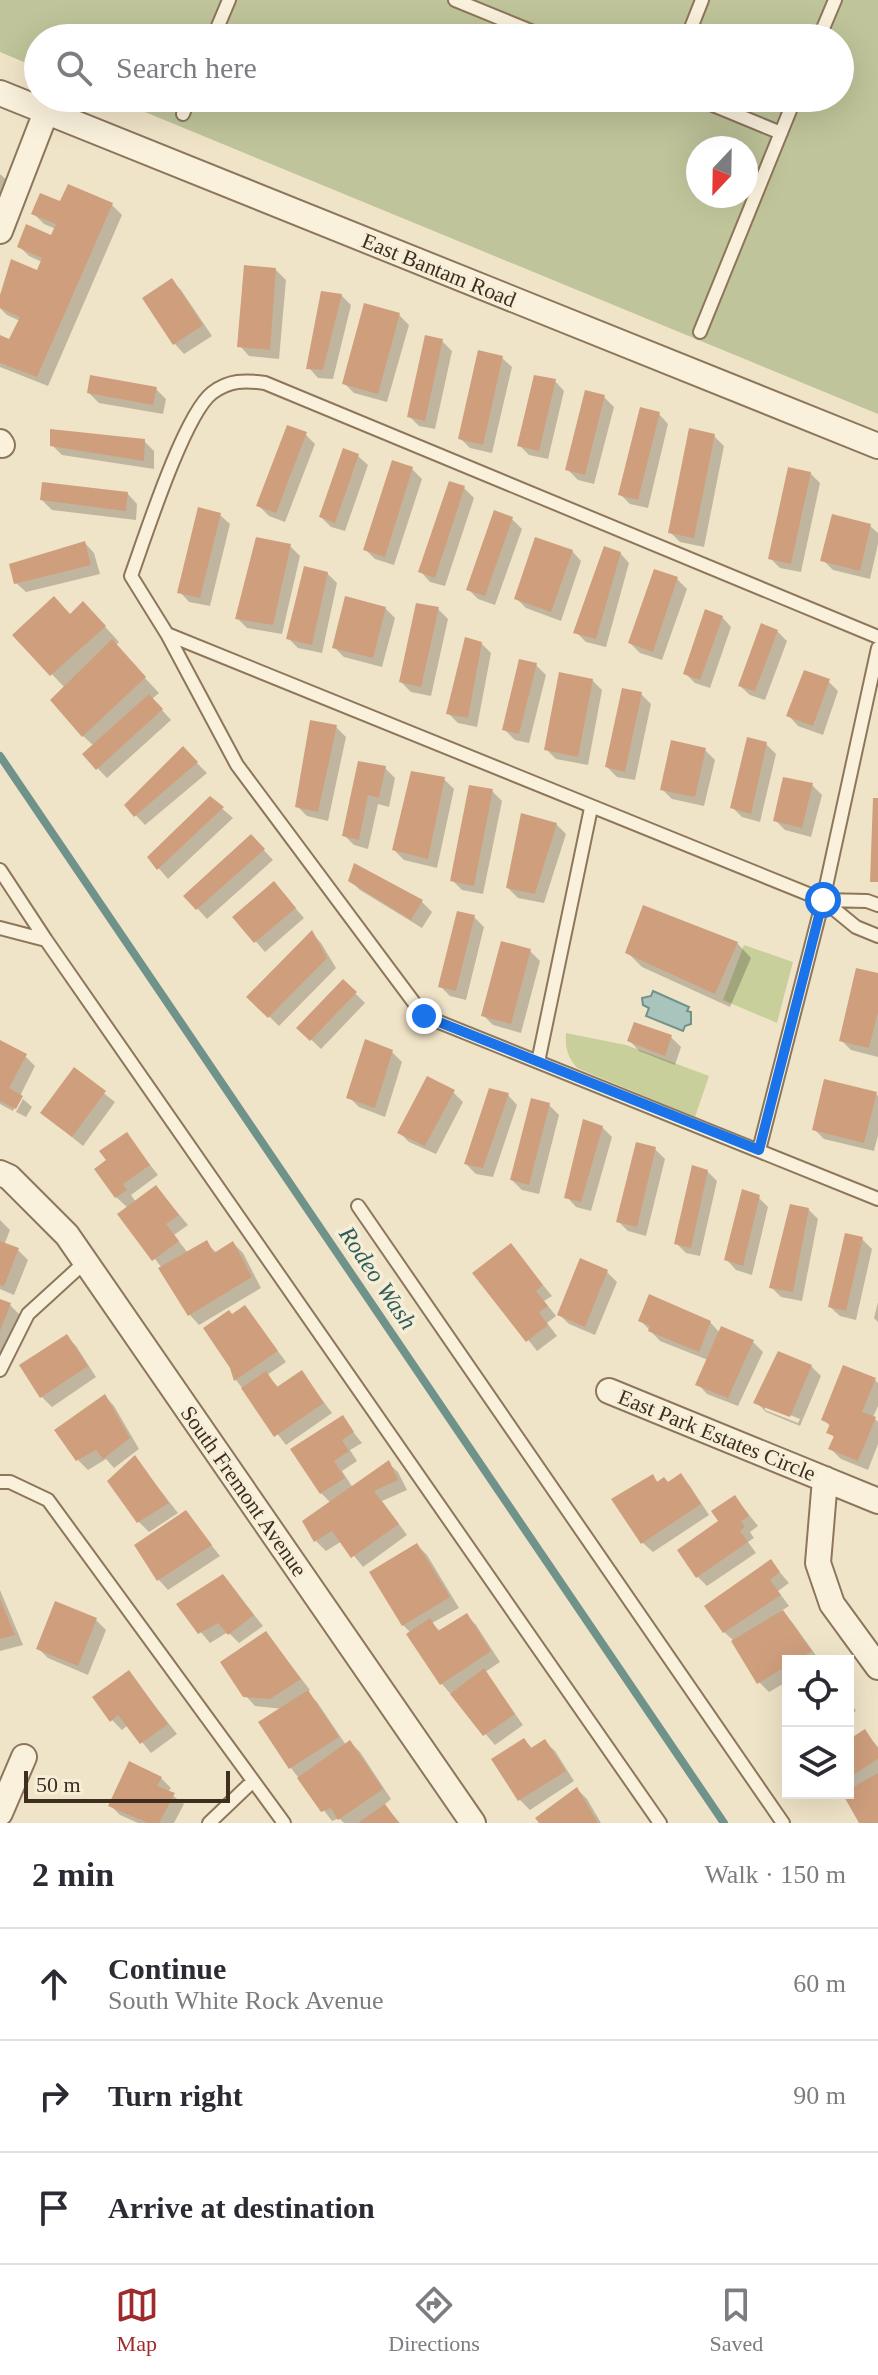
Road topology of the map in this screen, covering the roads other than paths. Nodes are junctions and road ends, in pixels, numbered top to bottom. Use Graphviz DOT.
graph roads {
  1 [pos="229,0"];
  2 [pos="455,0"];
  3 [pos="702,0"];
  4 [pos="835,0"];
  5 [pos="219,24"];
  6 [pos="514,24"];
  7 [pos="693,24"];
  8 [pos="825,24"];
  9 [pos="0,93"];
  10 [pos="24,103"];
  11 [pos="46,112"];
  12 [pos="730,112"];
  13 [pos="789,112"];
  14 [pos="781,133"];
  15 [pos="0,231"];
  16 [pos="700,332"];
  17 [pos="878,446"];
  18 [pos="167,634"];
  19 [pos="878,637"];
  20 [pos="878,648"];
  21 [pos="591,808"];
  22 [pos="0,870"];
  23 [pos="823,900"];
  24 [pos="878,905"];
  25 [pos="0,928"];
  26 [pos="878,936"];
  27 [pos="46,940"];
  28 [pos="538,1062"];
  29 [pos="759,1150"];
  30 [pos="0,1173"];
  31 [pos="878,1199"];
  32 [pos="358,1206"];
  33 [pos="85,1262"];
  34 [pos="0,1370"];
  35 [pos="609,1391"];
  36 [pos="825,1479"];
  37 [pos="0,1482"];
  38 [pos="878,1501"];
  39 [pos="878,1667"];
  40 [pos="24,1757"];
  41 [pos="253,1781"];
  42 [pos="0,1813"];
  43 [pos="209,1823"];
  44 [pos="284,1823"];
  45 [pos="473,1823"];
  46 [pos="660,1823"];
  47 [pos="783,1823"];
  1 -- 5 [label="lane"];
  2 -- 6 [label="lane"];
  3 -- 7 [label="lane"];
  4 -- 8 [label="lane"];
  9 -- 10 [label="street, East Bantam Road"];
  11 -- 15 [label="street"];
  11 -- 17 [label="street, East Bantam Road"];
  12 -- 14 [label="lane"];
  13 -- 14 [label="lane"];
  14 -- 16 [label="lane"];
  18 -- 19 [label="lane"];
  18 -- 21 [label="lane"];
  18 -- 28 [label="lane"];
  20 -- 23 [label="lane"];
  21 -- 23 [label="lane"];
  21 -- 28 [label="lane"];
  22 -- 27 [label="lane"];
  23 -- 24 [label="lane"];
  23 -- 26 [label="lane"];
  23 -- 29 [label="lane"];
  25 -- 27 [label="lane"];
  27 -- 46 [label="lane"];
  28 -- 29 [label="lane"];
  29 -- 31 [label="lane"];
  30 -- 33 [label="street, South Fremont Avenue"];
  32 -- 47 [label="lane"];
  33 -- 34 [label="lane"];
  33 -- 45 [label="street, South Fremont Avenue"];
  35 -- 36 [label="street, East Park Estates Circle"];
  36 -- 38 [label="street, East Park Estates Circle"];
  36 -- 39 [label="street, East Park Estates Circle"];
  37 -- 41 [label="lane"];
  40 -- 42 [label="street"];
  41 -- 43 [label="lane"];
  41 -- 44 [label="lane"];
}
